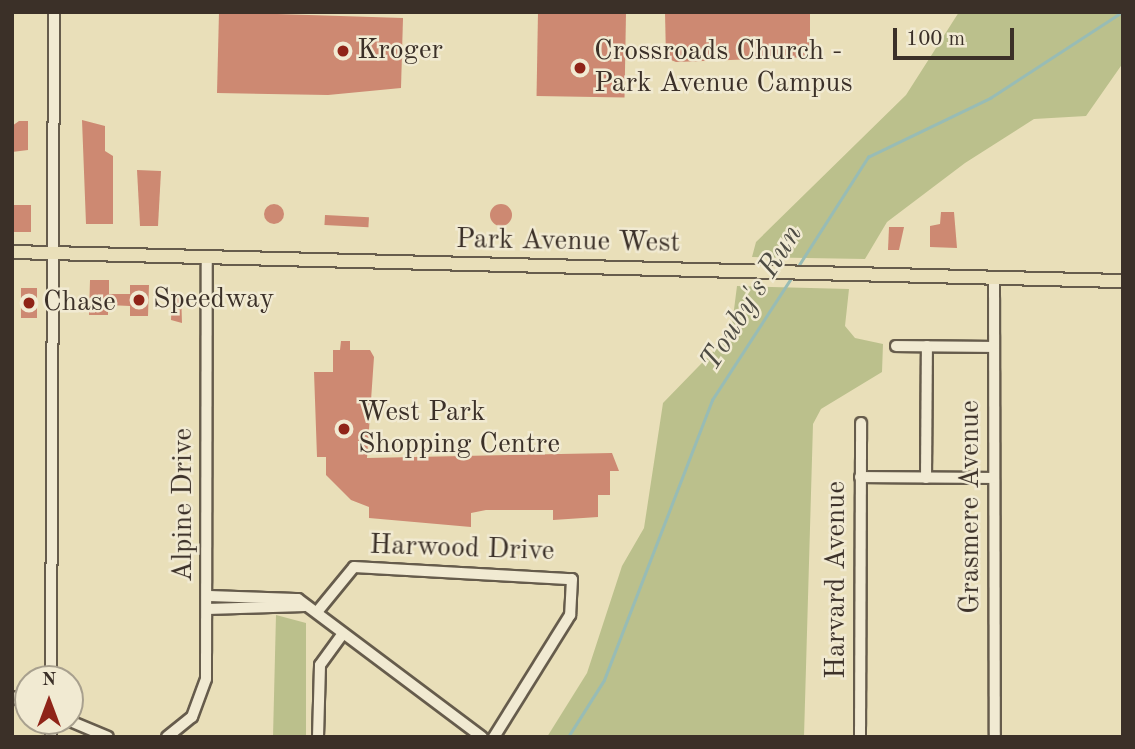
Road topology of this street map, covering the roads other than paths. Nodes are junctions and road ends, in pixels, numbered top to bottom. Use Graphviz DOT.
graph roads {
  1 [pos="54,12"];
  2 [pos="12,252"];
  3 [pos="53,253"];
  4 [pos="207,257"];
  5 [pos="994,278"];
  6 [pos="1123,281"];
  7 [pos="896,346"];
  8 [pos="927,346"];
  9 [pos="994,347"];
  10 [pos="861,423"];
  11 [pos="860,477"];
  12 [pos="926,478"];
  13 [pos="994,478"];
  14 [pos="207,596"];
  15 [pos="305,606"];
  16 [pos="207,609"];
  17 [pos="317,612"];
  18 [pos="344,633"];
  19 [pos="51,665"];
  20 [pos="84,727"];
  21 [pos="108,737"];
  22 [pos="167,737"];
  23 [pos="318,737"];
  24 [pos="482,737"];
  25 [pos="494,737"];
  26 [pos="860,737"];
  27 [pos="995,737"];
  1 -- 3 [label="street"];
  2 -- 3 [label="main road, Park Avenue West"];
  3 -- 4 [label="main road, Park Avenue West"];
  3 -- 19 [label="street"];
  4 -- 5 [label="main road, Park Avenue West"];
  4 -- 14 [label="street, Alpine Drive"];
  5 -- 6 [label="main road, Park Avenue West"];
  5 -- 9 [label="street, Grasmere Avenue"];
  7 -- 8 [label="street"];
  8 -- 9 [label="street"];
  8 -- 12 [label="street"];
  9 -- 13 [label="street, Grasmere Avenue"];
  10 -- 11 [label="street, Harvard Avenue"];
  11 -- 12 [label="street"];
  11 -- 26 [label="street, Harvard Avenue"];
  12 -- 13 [label="street"];
  13 -- 27 [label="street, Grasmere Avenue"];
  14 -- 15 [label="street"];
  14 -- 16 [label="street, Alpine Drive"];
  15 -- 16 [label="street"];
  15 -- 17 [label="street"];
  16 -- 22 [label="street, Alpine Drive"];
  17 -- 18 [label="street"];
  17 -- 25 [label="street, Harwood Drive"];
  18 -- 23 [label="street"];
  18 -- 24 [label="street"];
  20 -- 21 [label="street"];
}
